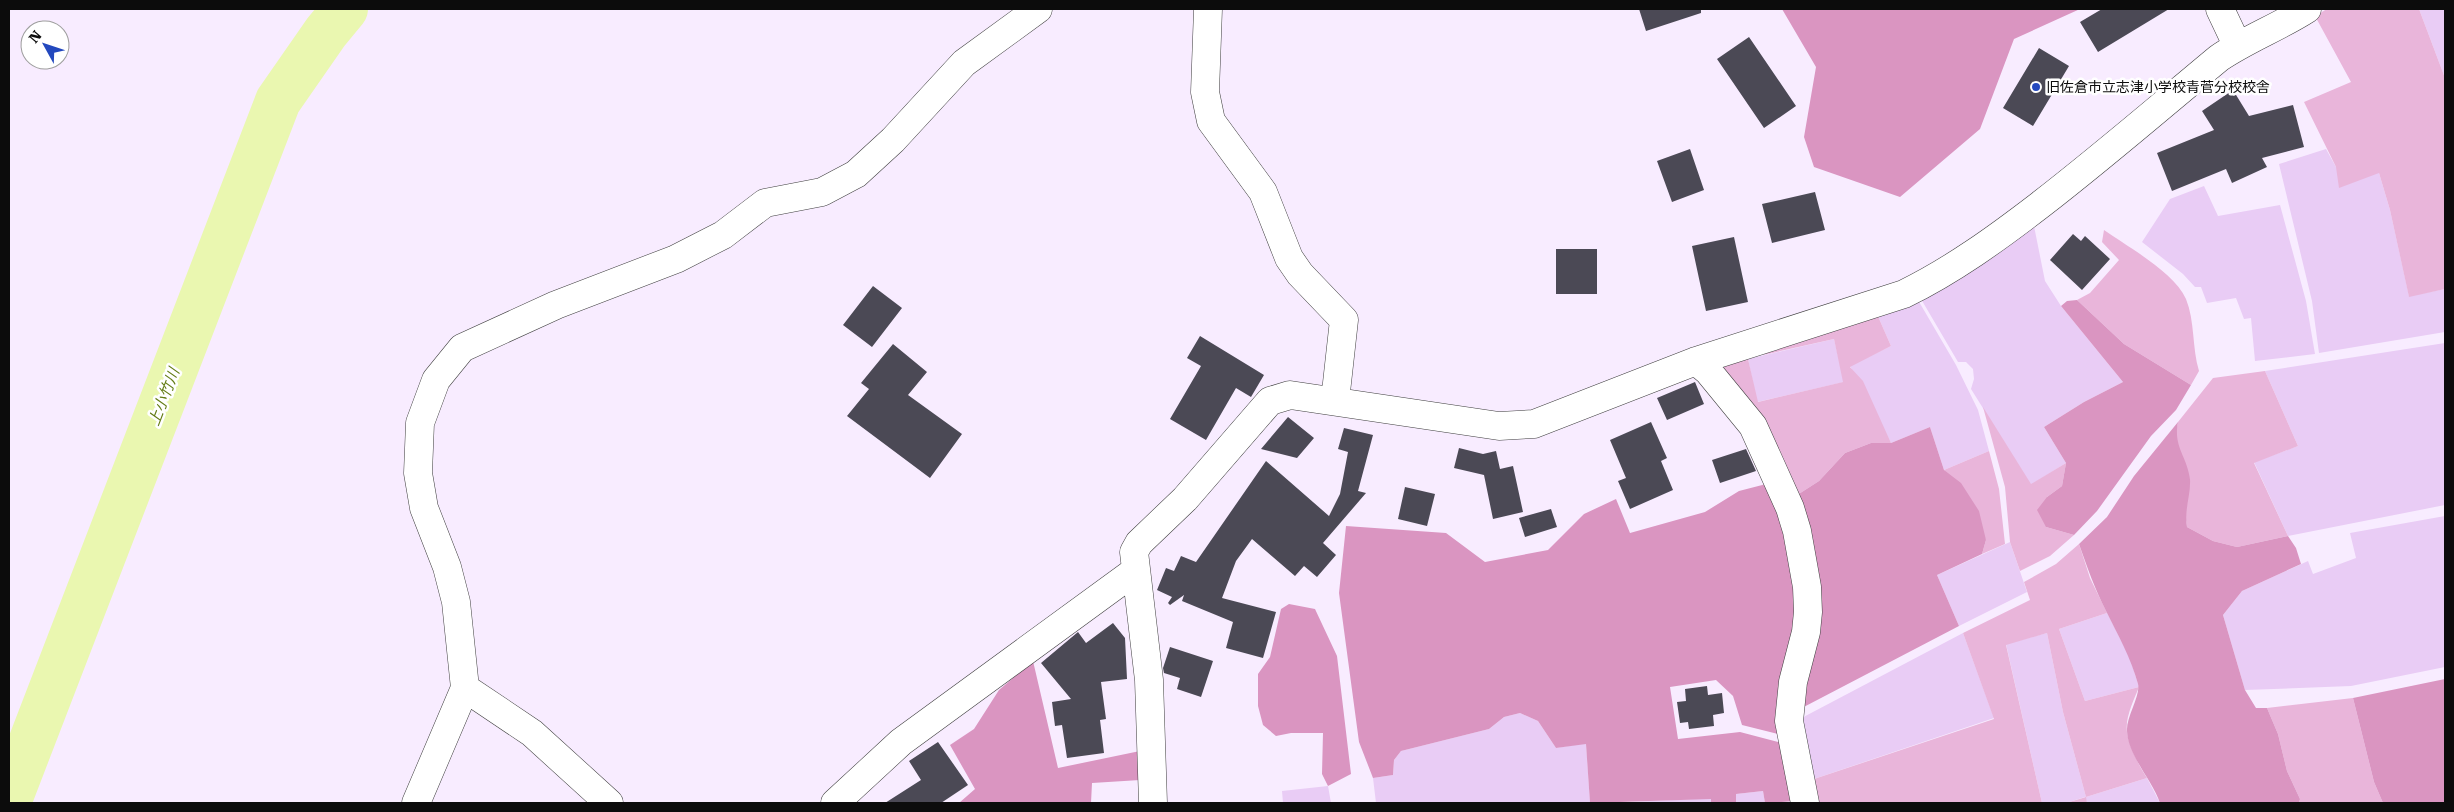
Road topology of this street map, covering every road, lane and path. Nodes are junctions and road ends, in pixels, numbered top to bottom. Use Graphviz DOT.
graph roads {
  1 [pos="1038,9"];
  2 [pos="1208,9"];
  3 [pos="2220,9"];
  4 [pos="2307,9"];
  5 [pos="2237,46"];
  6 [pos="1696,361"];
  7 [pos="1335,401"];
  8 [pos="1135,571"];
  9 [pos="465,688"];
  10 [pos="416,803"];
  11 [pos="609,803"];
  12 [pos="835,803"];
  13 [pos="1152,803"];
  14 [pos="1805,803"];
  1 -- 9 [label="street"];
  2 -- 7 [label="street"];
  3 -- 5 [label="street"];
  4 -- 5 [label="street"];
  5 -- 6 [label="street"];
  6 -- 7 [label="street"];
  6 -- 14 [label="street"];
  7 -- 8 [label="street"];
  8 -- 12 [label="street"];
  8 -- 13 [label="street"];
  9 -- 10 [label="street"];
  9 -- 11 [label="street"];
}
